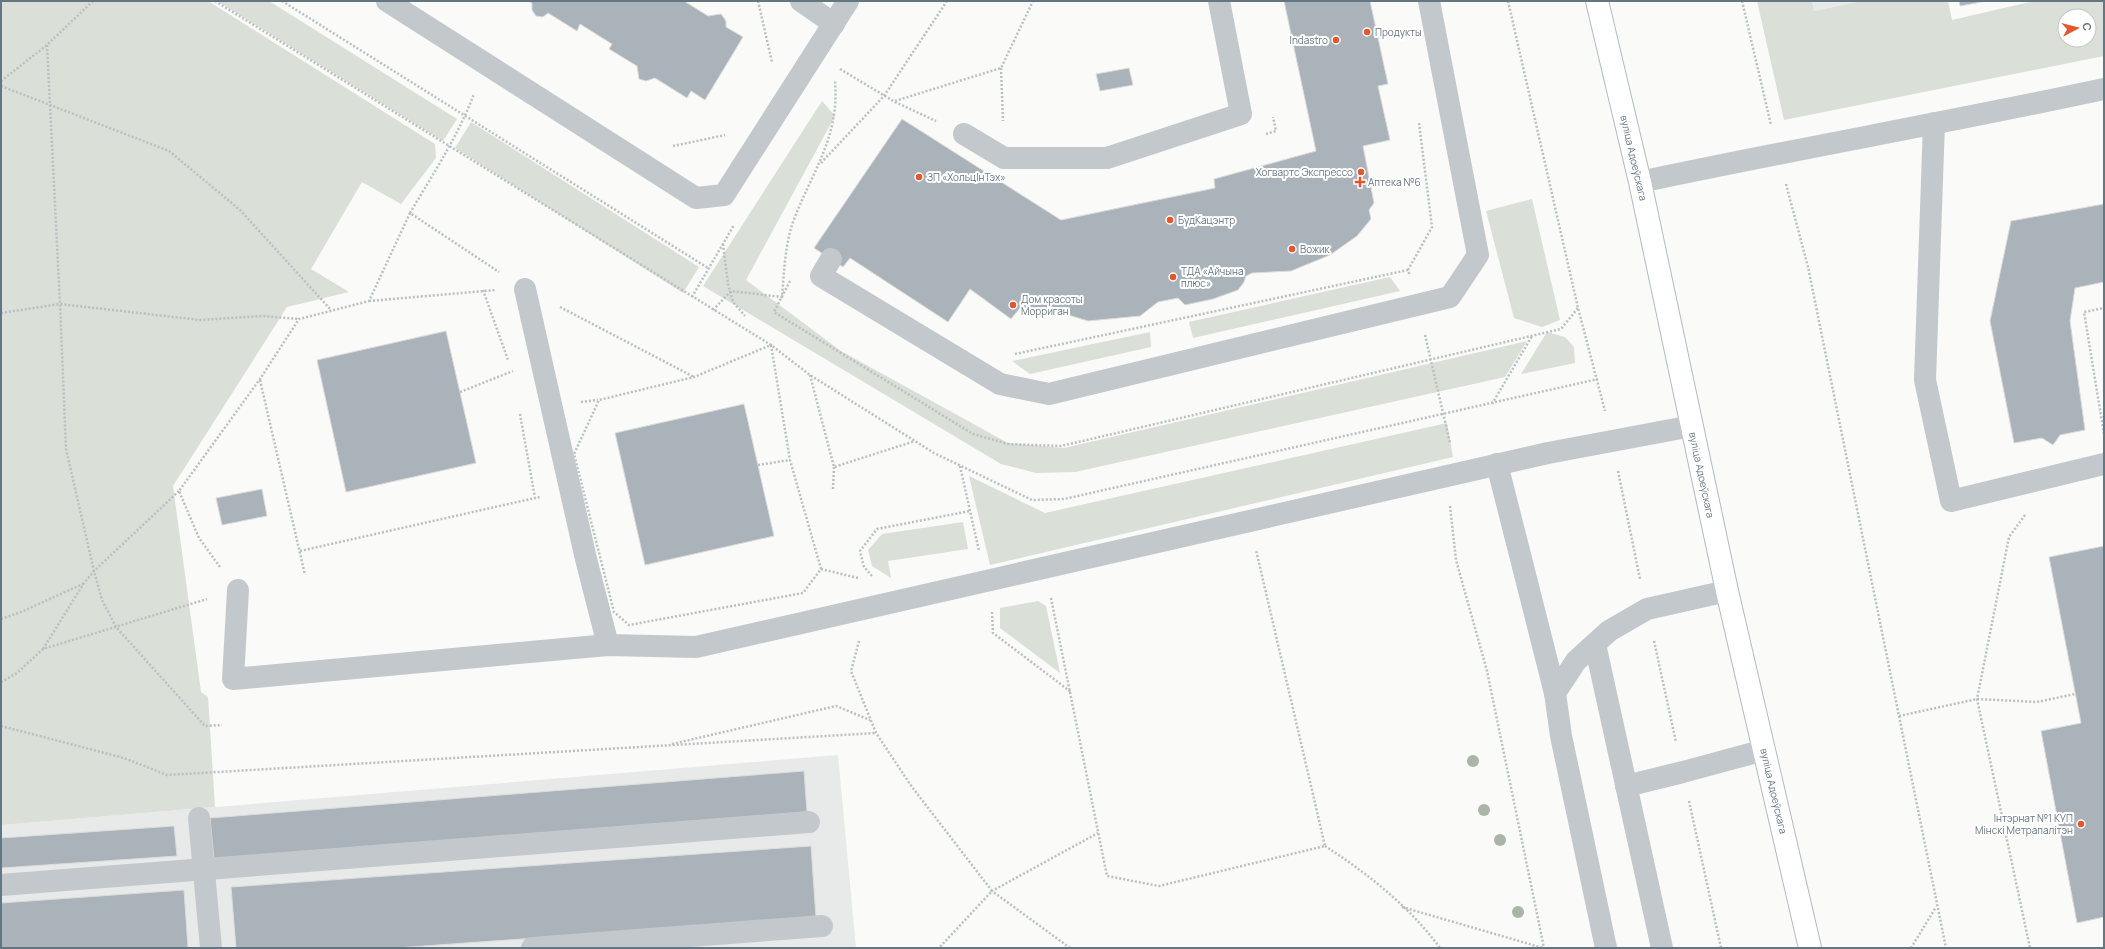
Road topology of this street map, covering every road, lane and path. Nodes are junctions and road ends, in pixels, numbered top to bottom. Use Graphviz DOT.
graph roads {
  1 [pos="93,1"];
  2 [pos="215,1"];
  3 [pos="282,1"];
  4 [pos="387,1"];
  5 [pos="758,1"];
  6 [pos="801,1"];
  7 [pos="848,1"];
  8 [pos="947,1"];
  9 [pos="1033,1"];
  10 [pos="1219,1"];
  11 [pos="1429,1"];
  12 [pos="1508,1"];
  13 [pos="1597,1"];
  14 [pos="1742,1"];
  15 [pos="834,24"];
  16 [pos="46,45"];
  17 [pos="486,64"];
  18 [pos="773,68"];
  19 [pos="1001,68"];
  20 [pos="834,75"];
  21 [pos="1,81"];
  22 [pos="1,86"];
  23 [pos="2104,89"];
  24 [pos="895,102"];
  25 [pos="50,104"];
  26 [pos="466,117"];
  27 [pos="1419,119"];
  28 [pos="1934,123"];
  29 [pos="964,134"];
  30 [pos="727,135"];
  31 [pos="450,147"];
  32 [pos="669,147"];
  33 [pos="1777,153"];
  34 [pos="1004,158"];
  35 [pos="819,165"];
  36 [pos="1640,182"];
  37 [pos="410,213"];
  38 [pos="723,243"];
  39 [pos="831,259"];
  40 [pos="708,268"];
  41 [pos="1408,270"];
  42 [pos="525,289"];
  43 [pos="60,304"];
  44 [pos="2104,308"];
  45 [pos="331,310"];
  46 [pos="713,310"];
  47 [pos="1,313"];
  48 [pos="745,316"];
  49 [pos="299,319"];
  50 [pos="1532,335"];
  51 [pos="771,345"];
  52 [pos="541,360"];
  53 [pos="810,375"];
  54 [pos="260,379"];
  55 [pos="1598,379"];
  56 [pos="460,392"];
  57 [pos="1492,404"];
  58 [pos="1692,426"];
  59 [pos="2104,434"];
  60 [pos="915,441"];
  61 [pos="1613,441"];
  62 [pos="790,460"];
  63 [pos="1497,464"];
  64 [pos="2104,464"];
  65 [pos="758,465"];
  66 [pos="960,465"];
  67 [pos="834,467"];
  68 [pos="2051,477"];
  69 [pos="833,489"];
  70 [pos="179,491"];
  71 [pos="534,498"];
  72 [pos="1450,500"];
  73 [pos="970,511"];
  74 [pos="1250,521"];
  75 [pos="300,551"];
  76 [pos="821,569"];
  77 [pos="94,571"];
  78 [pos="305,575"];
  79 [pos="874,577"];
  80 [pos="862,580"];
  81 [pos="987,580"];
  82 [pos="84,583"];
  83 [pos="238,590"];
  84 [pos="1728,591"];
  85 [pos="1050,592"];
  86 [pos="867,607"];
  87 [pos="1647,609"];
  88 [pos="1,619"];
  89 [pos="116,627"];
  90 [pos="1595,644"];
  91 [pos="608,645"];
  92 [pos="43,649"];
  93 [pos="1,682"];
  94 [pos="1071,692"];
  95 [pos="1555,693"];
  96 [pos="2075,694"];
  97 [pos="1977,699"];
  98 [pos="1898,716"];
  99 [pos="871,721"];
  100 [pos="1,726"];
  101 [pos="222,726"];
  102 [pos="876,733"];
  103 [pos="664,746"];
  104 [pos="1764,750"];
  105 [pos="1683,772"];
  106 [pos="1626,786"];
  107 [pos="199,818"];
  108 [pos="809,822"];
  109 [pos="1098,832"];
  110 [pos="1325,846"];
  111 [pos="204,869"];
  112 [pos="1,885"];
  113 [pos="992,891"];
  114 [pos="1936,906"];
  115 [pos="1402,907"];
  116 [pos="822,926"];
  117 [pos="212,948"];
  118 [pos="532,948"];
  119 [pos="939,948"];
  120 [pos="1070,948"];
  121 [pos="1440,948"];
  122 [pos="1544,948"];
  123 [pos="1606,948"];
  124 [pos="1662,948"];
  125 [pos="1721,948"];
  126 [pos="1810,948"];
  127 [pos="1911,948"];
  128 [pos="1946,948"];
  129 [pos="2030,948"];
  1 -- 16 [label="path"];
  2 -- 31 [label="path"];
  3 -- 26 [label="path"];
  4 -- 17 [label="lane"];
  5 -- 18 [label="path"];
  6 -- 15 [label="lane"];
  7 -- 15 [label="lane"];
  8 -- 35 [label="path"];
  9 -- 19 [label="path"];
  10 -- 34 [label="lane"];
  11 -- 39 [label="lane"];
  12 -- 55 [label="path"];
  13 -- 36 [label="main road, вуліца Адоеўскага"];
  14 -- 33 [label="path"];
  15 -- 17 [label="lane"];
  16 -- 21 [label="path"];
  16 -- 25 [label="path"];
  17 -- 26 [label="path"];
  19 -- 24 [label="path"];
  19 -- 34 [label="path"];
  20 -- 35 [label="path"];
  22 -- 25 [label="path"];
  23 -- 28 [label="lane"];
  25 -- 43 [label="path"];
  25 -- 45 [label="path"];
  26 -- 31 [label="path"];
  26 -- 40 [label="path"];
  27 -- 41 [label="path"];
  28 -- 33 [label="lane"];
  28 -- 68 [label="lane"];
  29 -- 34 [label="lane"];
  30 -- 32 [label="path"];
  31 -- 37 [label="path"];
  31 -- 46 [label="path"];
  33 -- 36 [label="lane"];
  33 -- 98 [label="path"];
  35 -- 46 [label="path"];
  36 -- 58 [label="main road, вуліца Адоеўскага"];
  37 -- 42 [label="path"];
  37 -- 45 [label="path"];
  38 -- 48 [label="path"];
  42 -- 52 [label="lane"];
  43 -- 47 [label="path"];
  43 -- 49 [label="path"];
  43 -- 77 [label="path"];
  44 -- 59 [label="path"];
  45 -- 49 [label="path"];
  46 -- 51 [label="path"];
  49 -- 54 [label="path"];
  50 -- 57 [label="path"];
  51 -- 53 [label="path"];
  51 -- 62 [label="path"];
  51 -- 76 [label="path"];
  52 -- 56 [label="path"];
  52 -- 91 [label="lane"];
  53 -- 60 [label="path"];
  53 -- 67 [label="path"];
  54 -- 70 [label="path"];
  54 -- 75 [label="path"];
  55 -- 57 [label="path"];
  55 -- 61 [label="path"];
  57 -- 66 [label="path"];
  58 -- 61 [label="lane"];
  58 -- 84 [label="main road, вуліца Адоеўскага"];
  60 -- 66 [label="path"];
  60 -- 67 [label="path"];
  61 -- 63 [label="lane"];
  61 -- 87 [label="path"];
  62 -- 65 [label="path"];
  62 -- 76 [label="path"];
  63 -- 74 [label="lane"];
  63 -- 95 [label="lane"];
  64 -- 68 [label="lane"];
  66 -- 73 [label="path"];
  67 -- 69 [label="path"];
  68 -- 97 [label="path"];
  70 -- 77 [label="path"];
  70 -- 83 [label="path"];
  71 -- 75 [label="path"];
  72 -- 122 [label="path"];
  73 -- 79 [label="path"];
  73 -- 81 [label="path"];
  74 -- 81 [label="lane"];
  74 -- 110 [label="path"];
  75 -- 78 [label="path"];
  76 -- 80 [label="path"];
  77 -- 82 [label="path"];
  77 -- 89 [label="path"];
  81 -- 86 [label="lane"];
  81 -- 94 [label="path"];
  82 -- 88 [label="path"];
  82 -- 92 [label="path"];
  83 -- 89 [label="path"];
  83 -- 91 [label="lane"];
  84 -- 87 [label="lane"];
  84 -- 104 [label="main road, вуліца Адоеўскага"];
  85 -- 94 [label="path"];
  86 -- 91 [label="lane"];
  86 -- 99 [label="path"];
  87 -- 90 [label="lane"];
  87 -- 105 [label="path"];
  89 -- 92 [label="path"];
  89 -- 101 [label="path"];
  90 -- 95 [label="lane"];
  90 -- 106 [label="lane"];
  92 -- 93 [label="path"];
  94 -- 109 [label="path"];
  95 -- 123 [label="lane"];
  96 -- 97 [label="path"];
  97 -- 98 [label="path"];
  97 -- 129 [label="path"];
  98 -- 114 [label="path"];
  99 -- 102 [label="path"];
  99 -- 103 [label="path"];
  100 -- 103 [label="path"];
  102 -- 103 [label="path"];
  102 -- 113 [label="path"];
  104 -- 105 [label="lane"];
  104 -- 126 [label="main road, вуліца Адоеўскага"];
  105 -- 106 [label="lane"];
  105 -- 125 [label="path"];
  106 -- 124 [label="lane"];
  107 -- 111 [label="lane"];
  108 -- 111 [label="lane"];
  109 -- 110 [label="path"];
  109 -- 113 [label="path"];
  110 -- 115 [label="path"];
  111 -- 112 [label="lane"];
  111 -- 117 [label="lane"];
  113 -- 119 [label="path"];
  113 -- 120 [label="path"];
  114 -- 127 [label="path"];
  114 -- 128 [label="path"];
  115 -- 121 [label="path"];
  115 -- 122 [label="path"];
  116 -- 118 [label="lane"];
}
